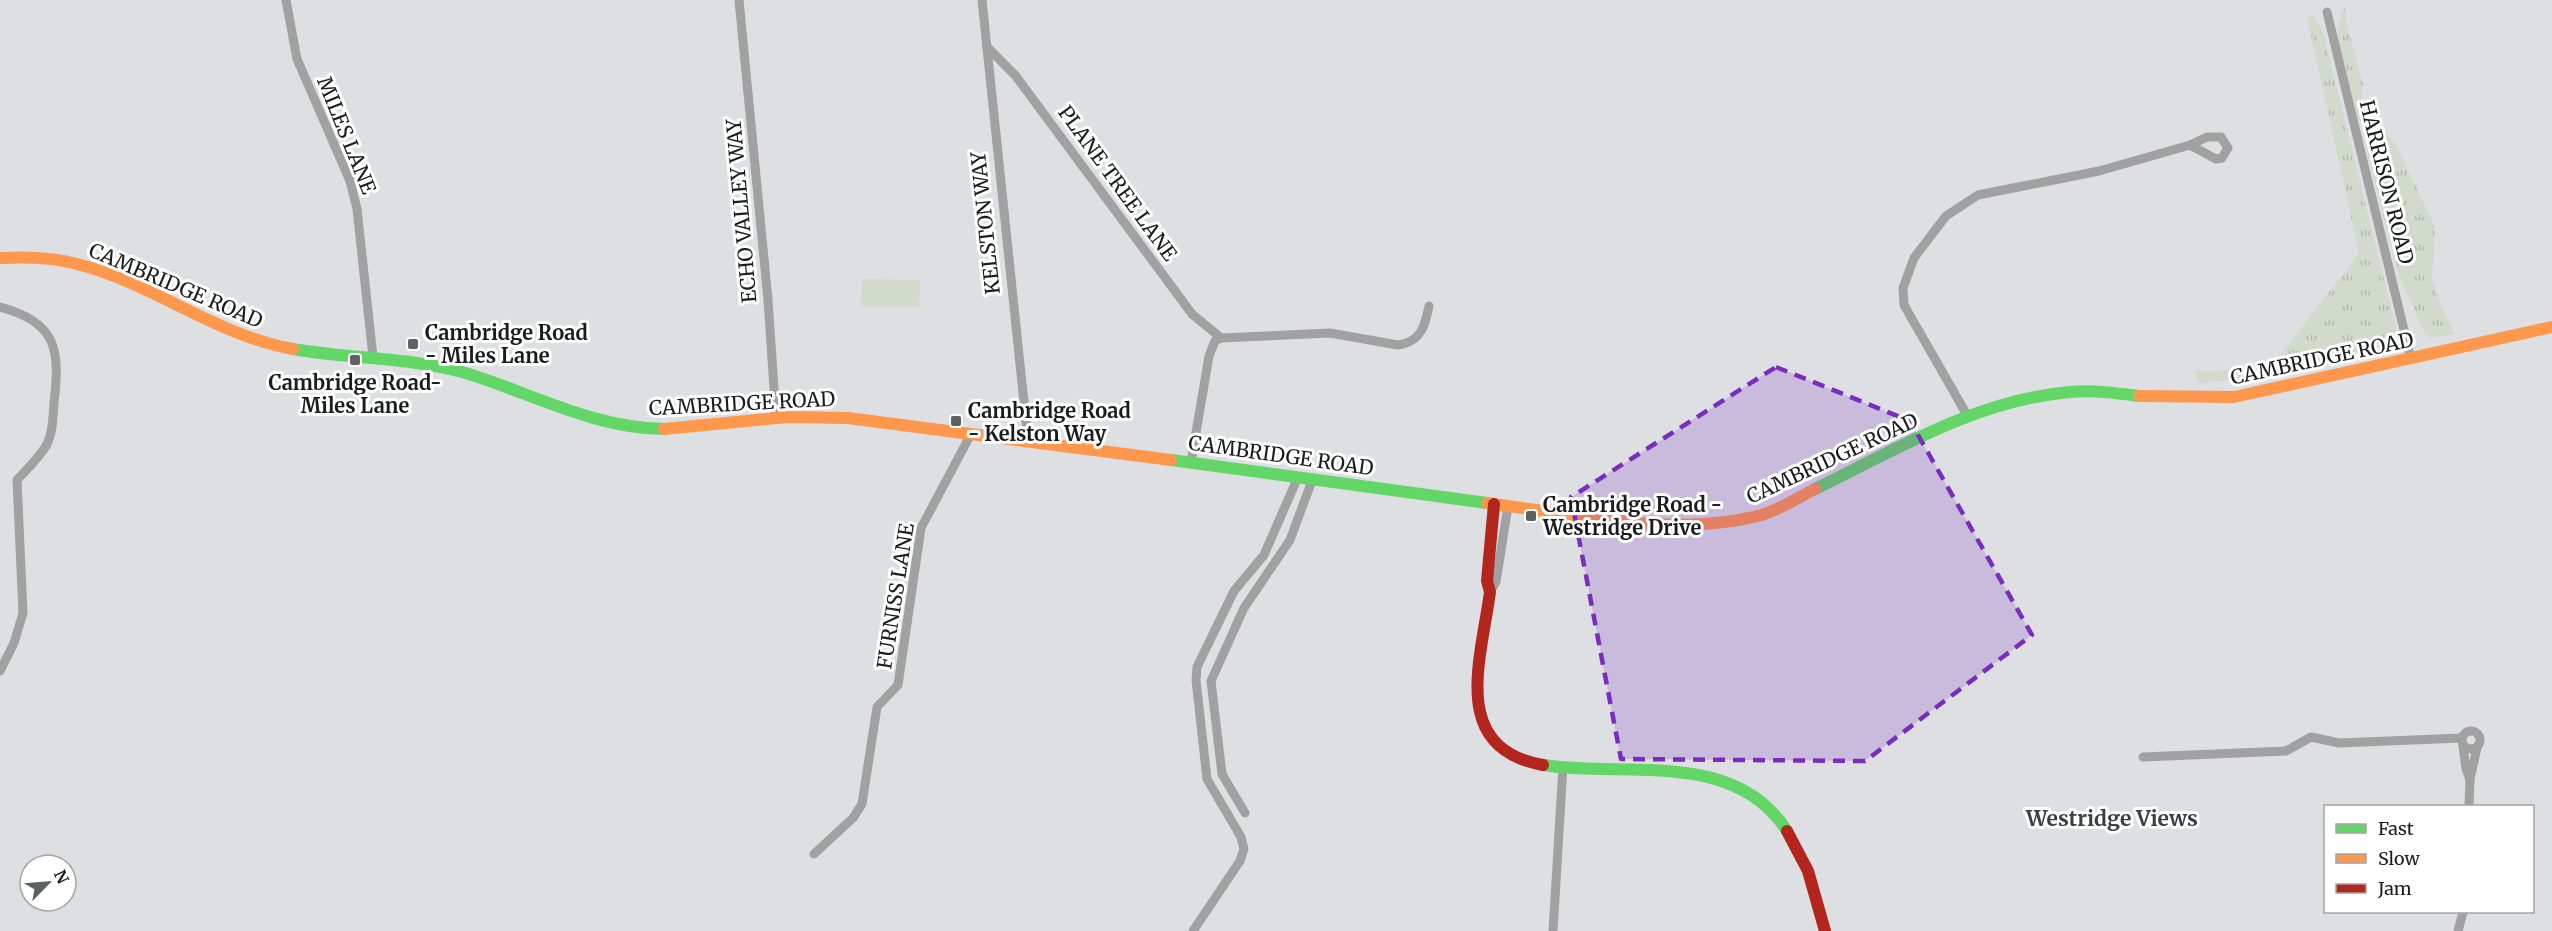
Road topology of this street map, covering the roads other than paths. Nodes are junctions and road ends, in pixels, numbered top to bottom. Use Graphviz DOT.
graph roads {
  1 [pos="286,0"];
  2 [pos="739,0"];
  3 [pos="982,0"];
  4 [pos="2327,12"];
  5 [pos="987,47"];
  6 [pos="2190,145"];
  7 [pos="0,258"];
  8 [pos="1429,306"];
  9 [pos="0,308"];
  10 [pos="2552,327"];
  11 [pos="1221,338"];
  12 [pos="373,357"];
  13 [pos="2411,359"];
  14 [pos="1967,416"];
  15 [pos="776,418"];
  16 [pos="971,434"];
  17 [pos="1028,441"];
  18 [pos="1191,462"];
  19 [pos="1298,477"];
  20 [pos="1313,478"];
  21 [pos="1494,504"];
  22 [pos="1508,506"];
  23 [pos="1490,592"];
  24 [pos="0,672"];
  25 [pos="2463,742"];
  26 [pos="2477,748"];
  27 [pos="2143,758"];
  28 [pos="1563,766"];
  29 [pos="2470,779"];
  30 [pos="2469,805"];
  31 [pos="1245,813"];
  32 [pos="814,854"];
  33 [pos="2463,913"];
  34 [pos="1193,931"];
  35 [pos="1553,931"];
  36 [pos="1825,931"];
  37 [pos="2458,931"];
  1 -- 12 [label="street, MILES LANE"];
  2 -- 15 [label="street, ECHO VALLEY WAY"];
  3 -- 5 [label="street, KELSTON WAY"];
  4 -- 13 [label="street, HARRISON ROAD"];
  5 -- 11 [label="street, PLANE TREE LANE"];
  5 -- 17 [label="street, KELSTON WAY"];
  6 -- 14 [label="street"];
  7 -- 12 [label="main road, CAMBRIDGE ROAD"];
  8 -- 11 [label="street"];
  9 -- 24 [label="street"];
  10 -- 13 [label="main road, CAMBRIDGE ROAD"];
  11 -- 18 [label="street"];
  12 -- 15 [label="main road, CAMBRIDGE ROAD"];
  13 -- 14 [label="main road, CAMBRIDGE ROAD"];
  14 -- 22 [label="main road, CAMBRIDGE ROAD"];
  15 -- 16 [label="main road, CAMBRIDGE ROAD"];
  16 -- 17 [label="main road, CAMBRIDGE ROAD"];
  16 -- 32 [label="street, FURNISS LANE"];
  17 -- 18 [label="main road, CAMBRIDGE ROAD"];
  18 -- 19 [label="main road, CAMBRIDGE ROAD"];
  19 -- 20 [label="main road, CAMBRIDGE ROAD"];
  19 -- 34 [label="street"];
  20 -- 21 [label="main road, CAMBRIDGE ROAD"];
  20 -- 31 [label="street"];
  21 -- 22 [label="main road, CAMBRIDGE ROAD"];
  21 -- 23 [label="main road"];
  22 -- 23 [label="street"];
  23 -- 28 [label="main road"];
  25 -- 26 [label="street"];
  25 -- 26 [label="street"];
  25 -- 27 [label="street"];
  25 -- 29 [label="street"];
  26 -- 29 [label="street"];
  28 -- 35 [label="street"];
  28 -- 36 [label="main road"];
  29 -- 30 [label="street"];
  33 -- 37 [label="street"];
}
